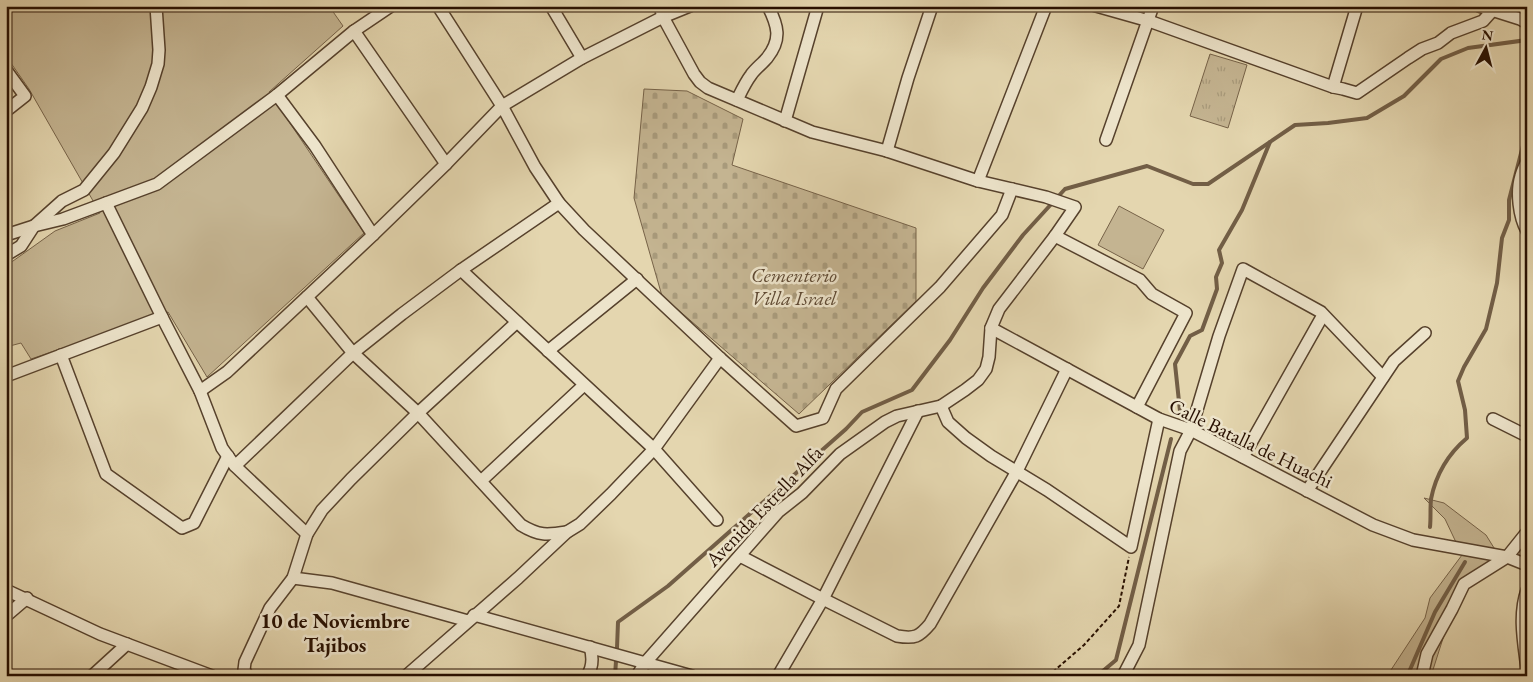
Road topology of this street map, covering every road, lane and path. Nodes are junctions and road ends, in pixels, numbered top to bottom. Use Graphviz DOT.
graph roads {
  1 [pos="156,6"];
  2 [pos="391,6"];
  3 [pos="438,6"];
  4 [pos="551,6"];
  5 [pos="690,6"];
  6 [pos="768,6"];
  7 [pos="818,6"];
  8 [pos="932,6"];
  9 [pos="1046,6"];
  10 [pos="1096,6"];
  11 [pos="1153,6"];
  12 [pos="1357,6"];
  13 [pos="1479,6"];
  14 [pos="1524,6"];
  15 [pos="1492,11"];
  16 [pos="662,12"];
  17 [pos="1149,21"];
  18 [pos="1524,21"];
  19 [pos="354,31"];
  20 [pos="582,58"];
  21 [pos="6,70"];
  22 [pos="1333,88"];
  23 [pos="277,95"];
  24 [pos="737,100"];
  25 [pos="502,106"];
  26 [pos="6,111"];
  27 [pos="785,121"];
  28 [pos="1106,140"];
  29 [pos="887,151"];
  30 [pos="1527,161"];
  31 [pos="446,164"];
  32 [pos="978,181"];
  33 [pos="1012,190"];
  34 [pos="106,203"];
  35 [pos="559,203"];
  36 [pos="34,226"];
  37 [pos="1527,231"];
  38 [pos="6,235"];
  39 [pos="373,235"];
  40 [pos="1055,236"];
  41 [pos="6,255"];
  42 [pos="461,270"];
  43 [pos="637,279"];
  44 [pos="307,296"];
  45 [pos="1323,315"];
  46 [pos="162,317"];
  47 [pos="517,322"];
  48 [pos="991,328"];
  49 [pos="1425,333"];
  50 [pos="548,351"];
  51 [pos="353,353"];
  52 [pos="61,355"];
  53 [pos="720,358"];
  54 [pos="1067,369"];
  55 [pos="6,376"];
  56 [pos="1383,377"];
  57 [pos="584,385"];
  58 [pos="200,392"];
  59 [pos="941,406"];
  60 [pos="1137,407"];
  61 [pos="918,410"];
  62 [pos="418,413"];
  63 [pos="1159,419"];
  64 [pos="1493,419"];
  65 [pos="1191,430"];
  66 [pos="1527,436"];
  67 [pos="654,449"];
  68 [pos="228,456"];
  69 [pos="1243,457"];
  70 [pos="235,466"];
  71 [pos="1017,471"];
  72 [pos="481,481"];
  73 [pos="1307,491"];
  74 [pos="716,520"];
  75 [pos="567,532"];
  76 [pos="1527,532"];
  77 [pos="307,534"];
  78 [pos="1130,548"];
  79 [pos="740,556"];
  80 [pos="1507,557"];
  81 [pos="1527,565"];
  82 [pos="293,578"];
  83 [pos="6,590"];
  84 [pos="1527,590"];
  85 [pos="27,598"];
  86 [pos="823,599"];
  87 [pos="6,616"];
  88 [pos="471,618"];
  89 [pos="127,644"];
  90 [pos="590,648"];
  91 [pos="645,663"];
  92 [pos="1527,669"];
  93 [pos="92,676"];
  94 [pos="212,676"];
  95 [pos="248,676"];
  96 [pos="406,676"];
  97 [pos="587,676"];
  98 [pos="637,676"];
  99 [pos="692,676"];
  100 [pos="778,676"];
  101 [pos="1048,676"];
  102 [pos="1123,676"];
  103 [pos="1422,676"];
  1 -- 36 [label="street"];
  2 -- 19 [label="street"];
  3 -- 25 [label="street"];
  4 -- 20 [label="street"];
  5 -- 16 [label="street"];
  6 -- 24 [label="street"];
  7 -- 27 [label="street"];
  8 -- 29 [label="street"];
  9 -- 32 [label="street"];
  10 -- 17 [label="street"];
  11 -- 17 [label="street"];
  12 -- 22 [label="street"];
  13 -- 15 [label="street"];
  14 -- 18 [label="street"];
  15 -- 18 [label="street"];
  15 -- 22 [label="street"];
  16 -- 20 [label="street"];
  16 -- 24 [label="street"];
  17 -- 22 [label="street"];
  17 -- 28 [label="street"];
  19 -- 23 [label="street"];
  19 -- 31 [label="street"];
  20 -- 25 [label="street"];
  21 -- 26 [label="street"];
  23 -- 34 [label="street"];
  23 -- 39 [label="street"];
  24 -- 27 [label="street"];
  25 -- 31 [label="street"];
  25 -- 35 [label="street"];
  27 -- 29 [label="street"];
  29 -- 32 [label="street"];
  30 -- 37 [label="street"];
  31 -- 39 [label="street"];
  32 -- 33 [label="street"];
  33 -- 40 [label="street, Avenida Estrella Alfa"];
  33 -- 53 [label="street"];
  34 -- 36 [label="street"];
  34 -- 46 [label="street"];
  35 -- 42 [label="street"];
  35 -- 43 [label="street"];
  36 -- 38 [label="street"];
  36 -- 41 [label="street"];
  39 -- 44 [label="street"];
  40 -- 48 [label="street, Avenida Estrella Alfa"];
  40 -- 60 [label="street"];
  42 -- 47 [label="street"];
  42 -- 51 [label="street"];
  43 -- 50 [label="street"];
  43 -- 53 [label="street"];
  44 -- 51 [label="street"];
  44 -- 58 [label="street"];
  45 -- 56 [label="street"];
  45 -- 65 [label="street"];
  45 -- 69 [label="street"];
  46 -- 52 [label="street"];
  46 -- 58 [label="street"];
  47 -- 50 [label="street"];
  47 -- 62 [label="street"];
  48 -- 54 [label="street, Calle Batalla de Huachi"];
  48 -- 59 [label="street, Avenida Estrella Alfa"];
  49 -- 56 [label="street"];
  50 -- 57 [label="street"];
  51 -- 62 [label="street"];
  51 -- 70 [label="street"];
  52 -- 55 [label="street"];
  52 -- 68 [label="street"];
  53 -- 67 [label="street"];
  54 -- 60 [label="street, Calle Batalla de Huachi"];
  54 -- 71 [label="street"];
  56 -- 73 [label="street"];
  57 -- 67 [label="street"];
  57 -- 72 [label="street"];
  58 -- 68 [label="street"];
  59 -- 61 [label="street, Avenida Estrella Alfa"];
  59 -- 71 [label="street"];
  60 -- 63 [label="street, Calle Batalla de Huachi"];
  61 -- 79 [label="street, Avenida Estrella Alfa"];
  61 -- 86 [label="street"];
  62 -- 72 [label="street"];
  62 -- 77 [label="street"];
  63 -- 65 [label="street, Calle Batalla de Huachi"];
  63 -- 78 [label="street"];
  64 -- 66 [label="street"];
  65 -- 69 [label="street, Calle Batalla de Huachi"];
  65 -- 102 [label="street"];
  67 -- 74 [label="street"];
  67 -- 75 [label="street"];
  68 -- 70 [label="street"];
  69 -- 73 [label="street, Calle Batalla de Huachi"];
  70 -- 77 [label="street"];
  71 -- 78 [label="street"];
  71 -- 86 [label="street"];
  72 -- 75 [label="street"];
  73 -- 80 [label="street, Calle Batalla de Huachi"];
  75 -- 88 [label="street"];
  76 -- 80 [label="street"];
  77 -- 82 [label="street"];
  78 -- 101 [label="path"];
  79 -- 86 [label="street"];
  79 -- 91 [label="street, Avenida Estrella Alfa"];
  80 -- 81 [label="street, Calle Batalla de Huachi"];
  80 -- 103 [label="street"];
  82 -- 88 [label="street"];
  82 -- 95 [label="street"];
  83 -- 85 [label="street"];
  84 -- 92 [label="street"];
  85 -- 87 [label="street"];
  85 -- 89 [label="street"];
  86 -- 100 [label="street"];
  88 -- 90 [label="street"];
  88 -- 96 [label="street"];
  89 -- 93 [label="street"];
  89 -- 94 [label="street"];
  90 -- 91 [label="street"];
  90 -- 97 [label="street"];
  91 -- 98 [label="street, Avenida Estrella Alfa"];
  91 -- 99 [label="street"];
}
